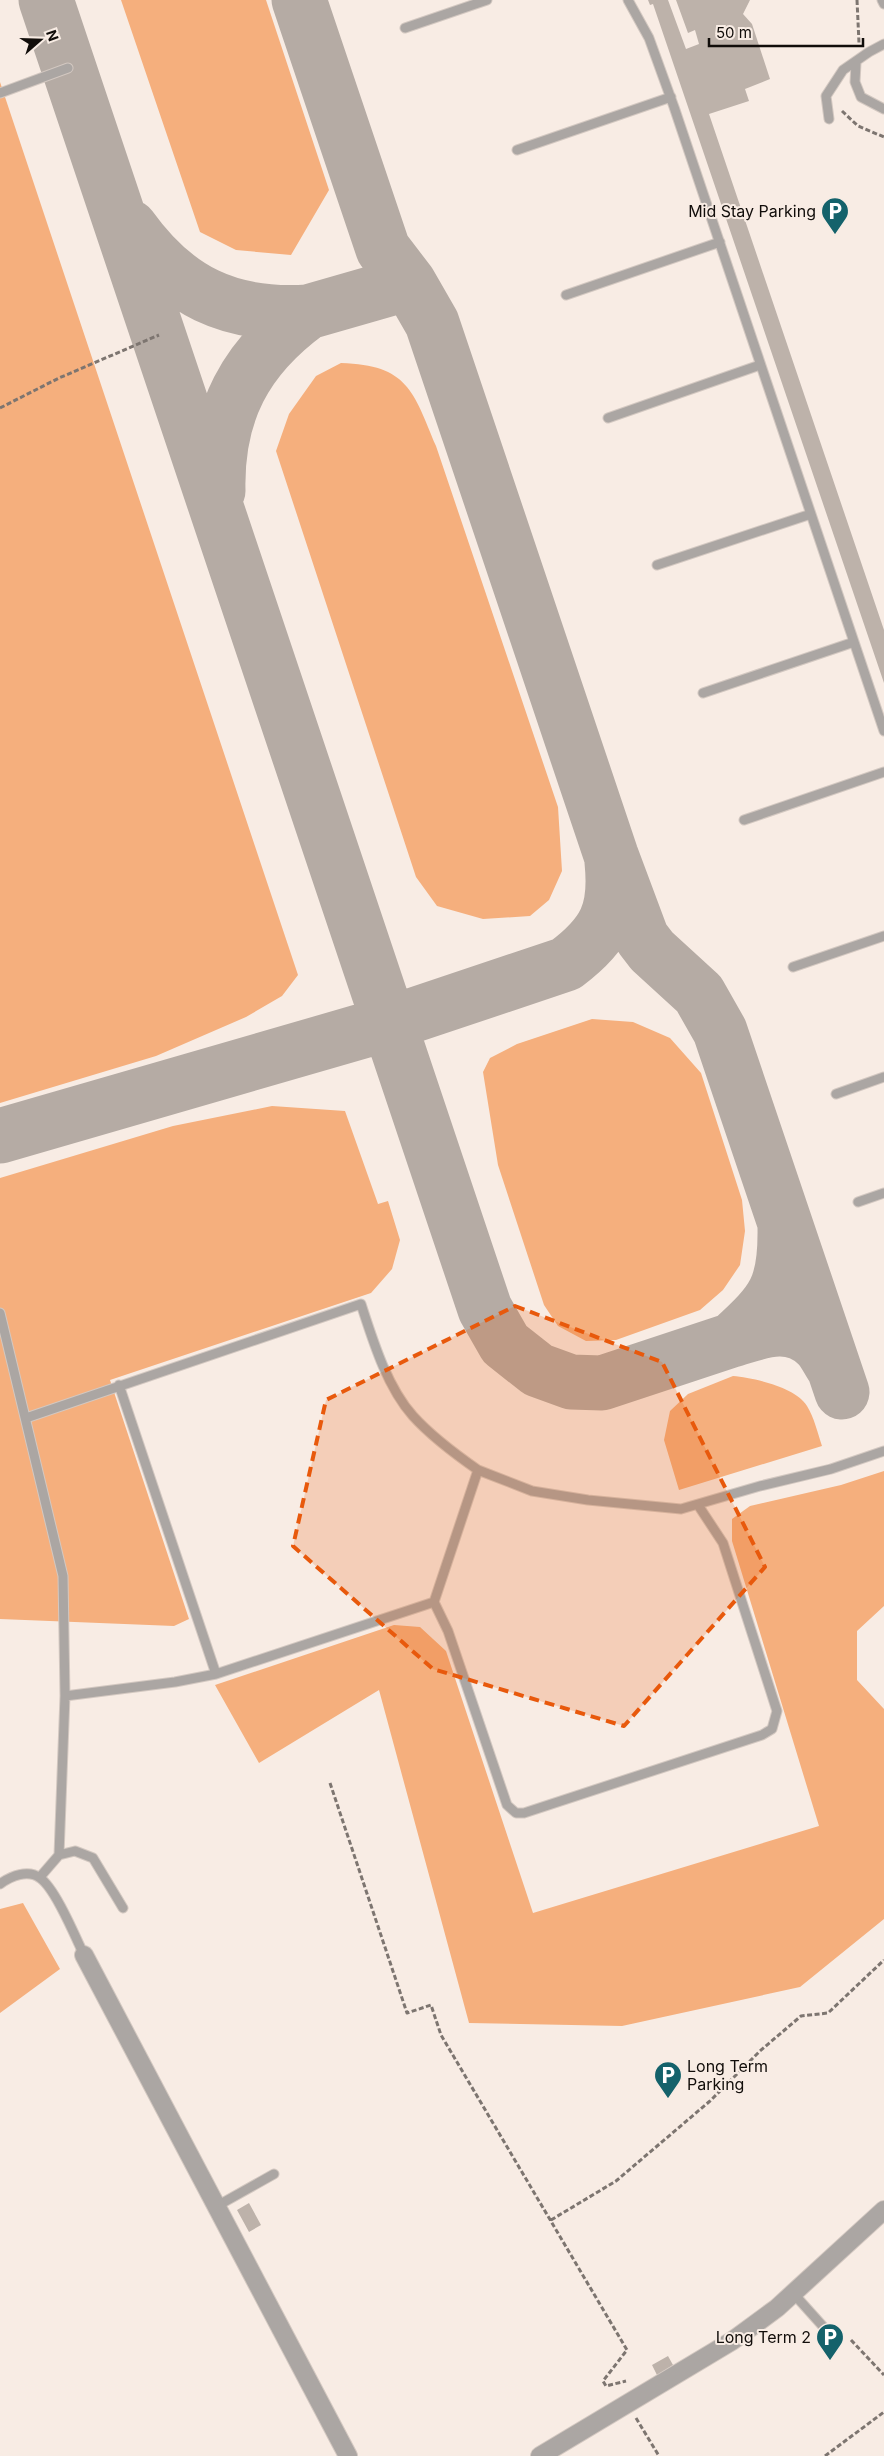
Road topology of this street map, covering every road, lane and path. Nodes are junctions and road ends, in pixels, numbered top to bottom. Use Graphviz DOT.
graph roads {
  1 [pos="487,0"];
  2 [pos="628,0"];
  3 [pos="882,0"];
  4 [pos="884,4"];
  5 [pos="405,28"];
  6 [pos="884,44"];
  7 [pos="856,63"];
  8 [pos="68,68"];
  9 [pos="0,93"];
  10 [pos="671,97"];
  11 [pos="884,109"];
  12 [pos="829,119"];
  13 [pos="517,150"];
  14 [pos="720,242"];
  15 [pos="566,295"];
  16 [pos="159,335"];
  17 [pos="760,365"];
  18 [pos="0,408"];
  19 [pos="608,418"];
  20 [pos="811,514"];
  21 [pos="658,565"];
  22 [pos="854,642"];
  23 [pos="703,693"];
  24 [pos="884,731"];
  25 [pos="884,772"];
  26 [pos="744,820"];
  27 [pos="884,936"];
  28 [pos="793,967"];
  29 [pos="884,1077"];
  30 [pos="836,1094"];
  31 [pos="884,1192"];
  32 [pos="858,1202"];
  33 [pos="0,1313"];
  34 [pos="120,1385"];
  35 [pos="26,1418"];
  36 [pos="884,1451"];
  37 [pos="478,1470"];
  38 [pos="698,1505"];
  39 [pos="434,1602"];
  40 [pos="216,1674"];
  41 [pos="65,1696"];
  42 [pos="330,1783"];
  43 [pos="59,1855"];
  44 [pos="40,1877"];
  45 [pos="0,1884"];
  46 [pos="123,1908"];
  47 [pos="84,1955"];
  48 [pos="884,1960"];
  49 [pos="274,2174"];
  50 [pos="216,2206"];
  51 [pos="884,2210"];
  52 [pos="551,2220"];
  53 [pos="793,2293"];
  54 [pos="846,2334"];
  55 [pos="837,2342"];
  56 [pos="884,2375"];
  57 [pos="634,2380"];
  58 [pos="627,2404"];
  59 [pos="884,2412"];
  60 [pos="348,2456"];
  61 [pos="540,2456"];
  62 [pos="659,2456"];
  63 [pos="825,2456"];
  1 -- 5 [label="lane"];
  2 -- 10 [label="lane"];
  3 -- 4 [label="lane"];
  6 -- 7 [label="lane"];
  7 -- 11 [label="lane"];
  7 -- 12 [label="lane"];
  8 -- 9 [label="lane"];
  10 -- 13 [label="lane"];
  10 -- 14 [label="lane"];
  14 -- 15 [label="lane"];
  14 -- 17 [label="lane"];
  16 -- 18 [label="path"];
  17 -- 19 [label="lane"];
  17 -- 20 [label="lane"];
  20 -- 21 [label="lane"];
  20 -- 22 [label="lane"];
  22 -- 23 [label="lane"];
  22 -- 24 [label="lane"];
  25 -- 26 [label="lane"];
  27 -- 28 [label="lane"];
  29 -- 30 [label="lane"];
  31 -- 32 [label="lane"];
  33 -- 35 [label="lane"];
  34 -- 35 [label="lane"];
  34 -- 37 [label="lane"];
  34 -- 40 [label="lane"];
  35 -- 41 [label="lane"];
  36 -- 38 [label="lane"];
  37 -- 38 [label="lane"];
  37 -- 39 [label="lane"];
  38 -- 39 [label="lane"];
  39 -- 40 [label="lane"];
  40 -- 41 [label="lane"];
  41 -- 43 [label="lane"];
  42 -- 52 [label="path"];
  43 -- 44 [label="lane"];
  43 -- 46 [label="lane"];
  44 -- 45 [label="lane"];
  44 -- 47 [label="lane"];
  47 -- 50 [label="street"];
  48 -- 52 [label="path"];
  49 -- 50 [label="lane"];
  50 -- 60 [label="street"];
  51 -- 53 [label="street"];
  52 -- 57 [label="path"];
  53 -- 55 [label="lane"];
  53 -- 58 [label="street"];
  54 -- 56 [label="path"];
  58 -- 61 [label="street"];
  58 -- 62 [label="path"];
  59 -- 63 [label="path"];
}
